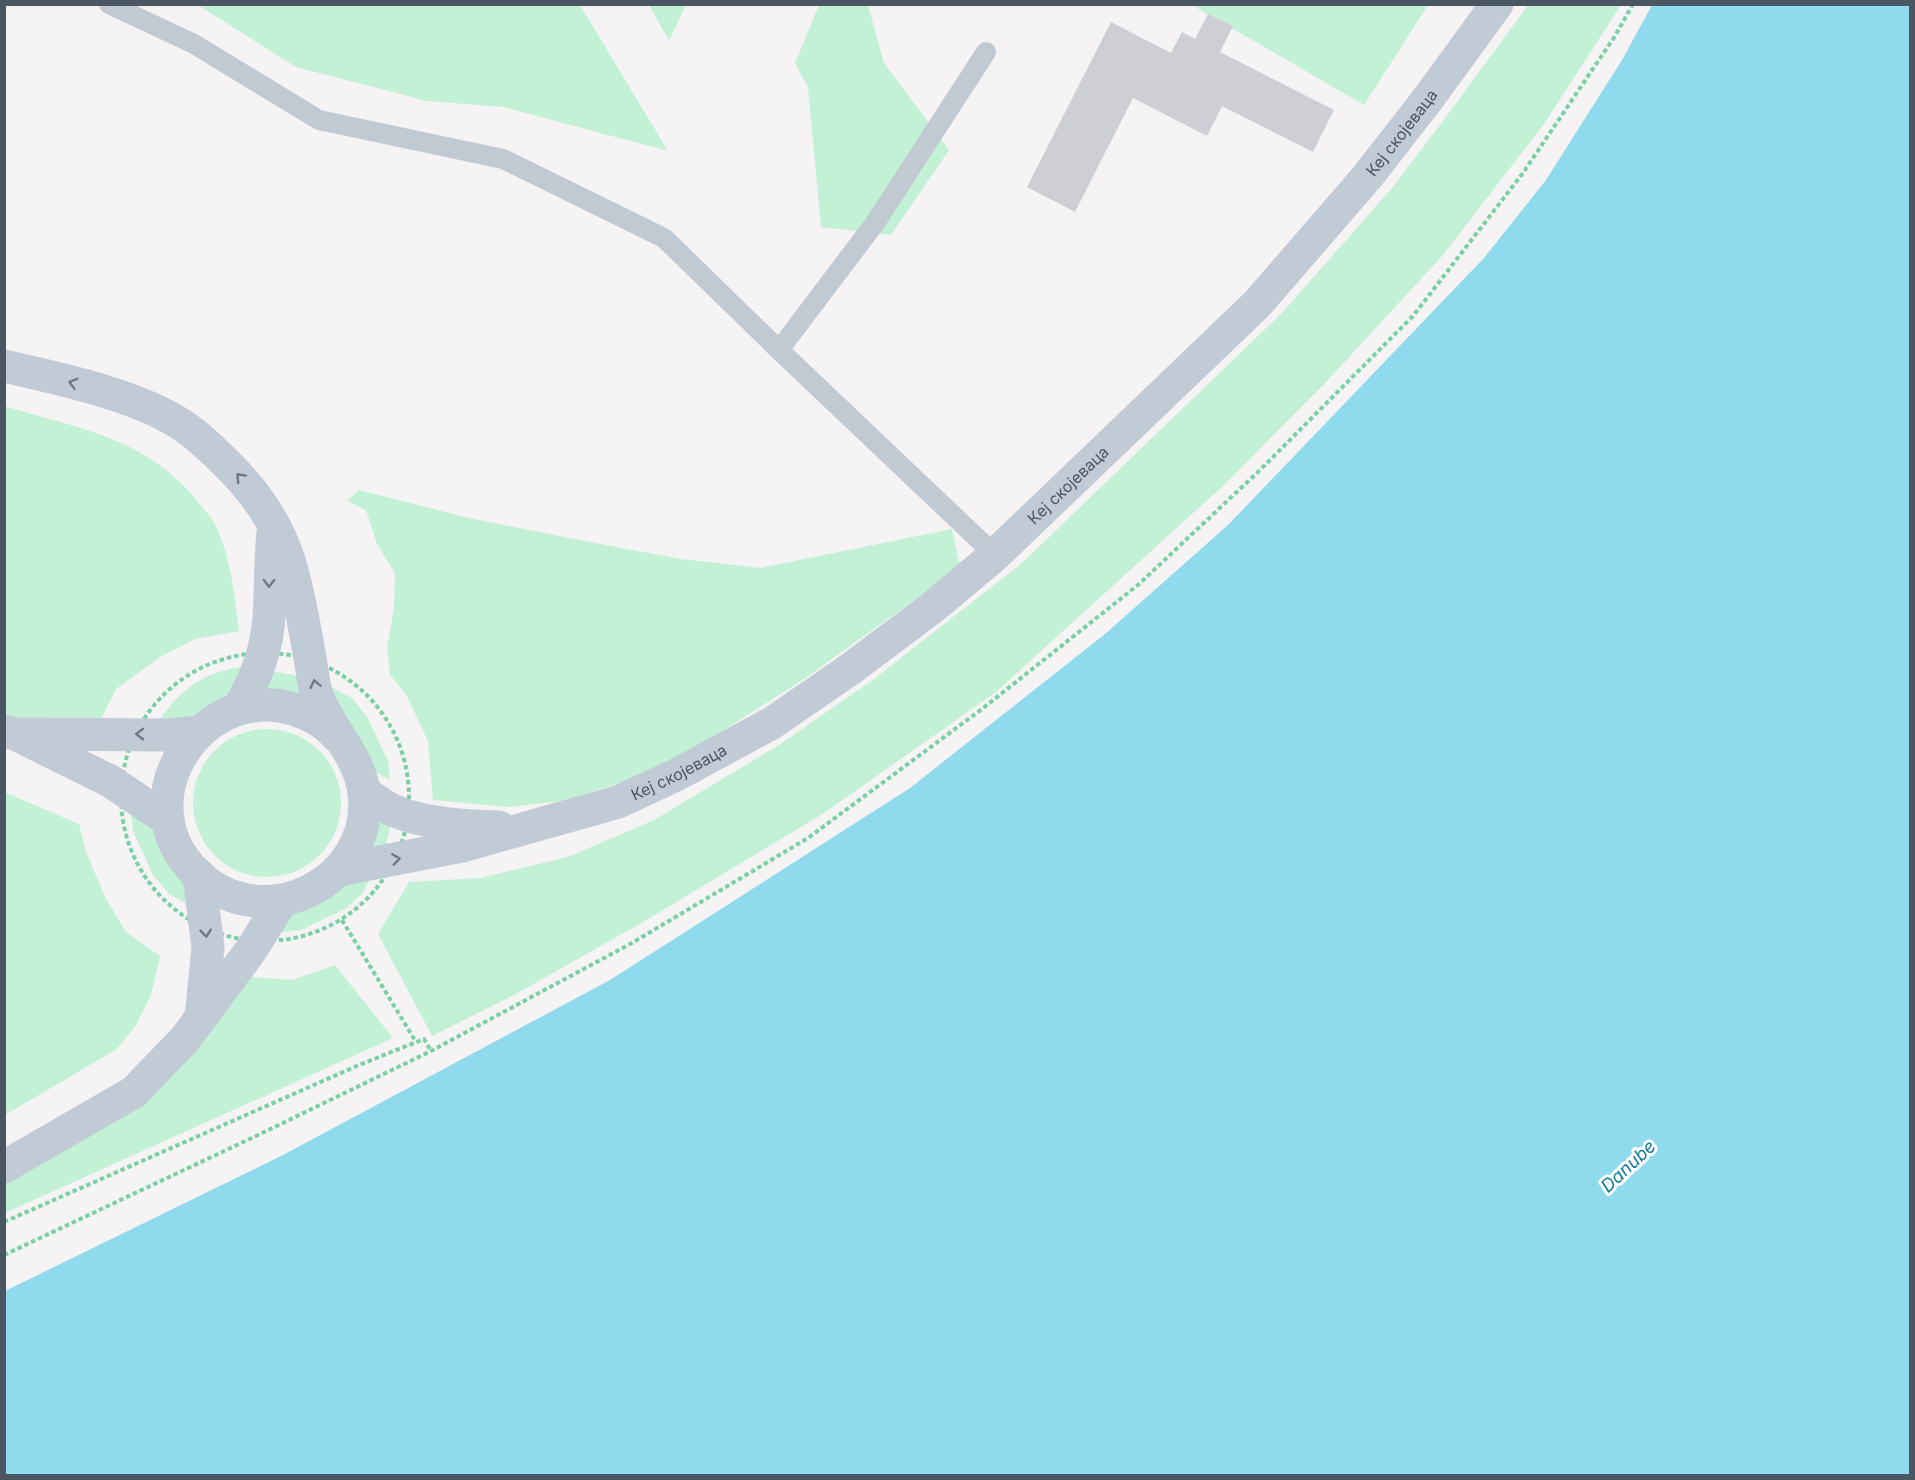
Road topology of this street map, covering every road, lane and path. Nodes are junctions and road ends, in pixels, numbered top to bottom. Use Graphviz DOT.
graph roads {
  1 [pos="109,4"];
  2 [pos="1497,4"];
  3 [pos="1633,4"];
  4 [pos="986,52"];
  5 [pos="779,350"];
  6 [pos="4,366"];
  7 [pos="274,525"];
  8 [pos="995,555"];
  9 [pos="263,652"];
  10 [pos="310,659"];
  11 [pos="238,709"];
  12 [pos="198,732"];
  13 [pos="10,733"];
  14 [pos="135,734"];
  15 [pos="338,737"];
  16 [pos="121,787"];
  17 [pos="364,792"];
  18 [pos="409,816"];
  19 [pos="168,820"];
  20 [pos="528,828"];
  21 [pos="397,858"];
  22 [pos="338,870"];
  23 [pos="199,875"];
  24 [pos="282,901"];
  25 [pos="342,920"];
  26 [pos="206,929"];
  27 [pos="256,941"];
  28 [pos="201,1018"];
  29 [pos="416,1042"];
  30 [pos="431,1051"];
  31 [pos="4,1167"];
  32 [pos="4,1222"];
  33 [pos="4,1255"];
  1 -- 5 [label="lane"];
  2 -- 8 [label="main road, Кеј скојеваца"];
  3 -- 30 [label="path"];
  4 -- 5 [label="lane"];
  5 -- 8 [label="lane"];
  7 -- 6 [label="main road, one-way"];
  7 -- 9 [label="main road, one-way"];
  7 -- 10 [label="main road"];
  8 -- 20 [label="main road, Кеј скојеваца"];
  9 -- 10 [label="path"];
  9 -- 11 [label="main road"];
  9 -- 14 [label="path"];
  15 -- 10 [label="main road, one-way"];
  10 -- 18 [label="path"];
  11 -- 12 [label="main road"];
  11 -- 15 [label="main road"];
  12 -- 14 [label="main road, one-way"];
  12 -- 19 [label="main road"];
  13 -- 14 [label="main road"];
  13 -- 16 [label="main road"];
  14 -- 16 [label="path"];
  15 -- 17 [label="main road"];
  16 -- 19 [label="main road"];
  16 -- 26 [label="path"];
  17 -- 18 [label="main road, Кеј скојеваца"];
  17 -- 22 [label="main road"];
  18 -- 20 [label="main road, Кеј скојеваца"];
  18 -- 21 [label="path"];
  19 -- 23 [label="main road"];
  20 -- 21 [label="main road, Кеј скојеваца"];
  22 -- 21 [label="main road, Кеј скојеваца, one-way"];
  21 -- 25 [label="path"];
  22 -- 24 [label="main road"];
  23 -- 24 [label="main road"];
  23 -- 26 [label="main road"];
  24 -- 27 [label="main road"];
  25 -- 27 [label="path"];
  25 -- 29 [label="path"];
  26 -- 27 [label="path"];
  26 -- 28 [label="main road, one-way"];
  27 -- 28 [label="main road"];
  28 -- 31 [label="main road"];
  29 -- 30 [label="path"];
  29 -- 32 [label="path"];
  30 -- 33 [label="path"];
}
